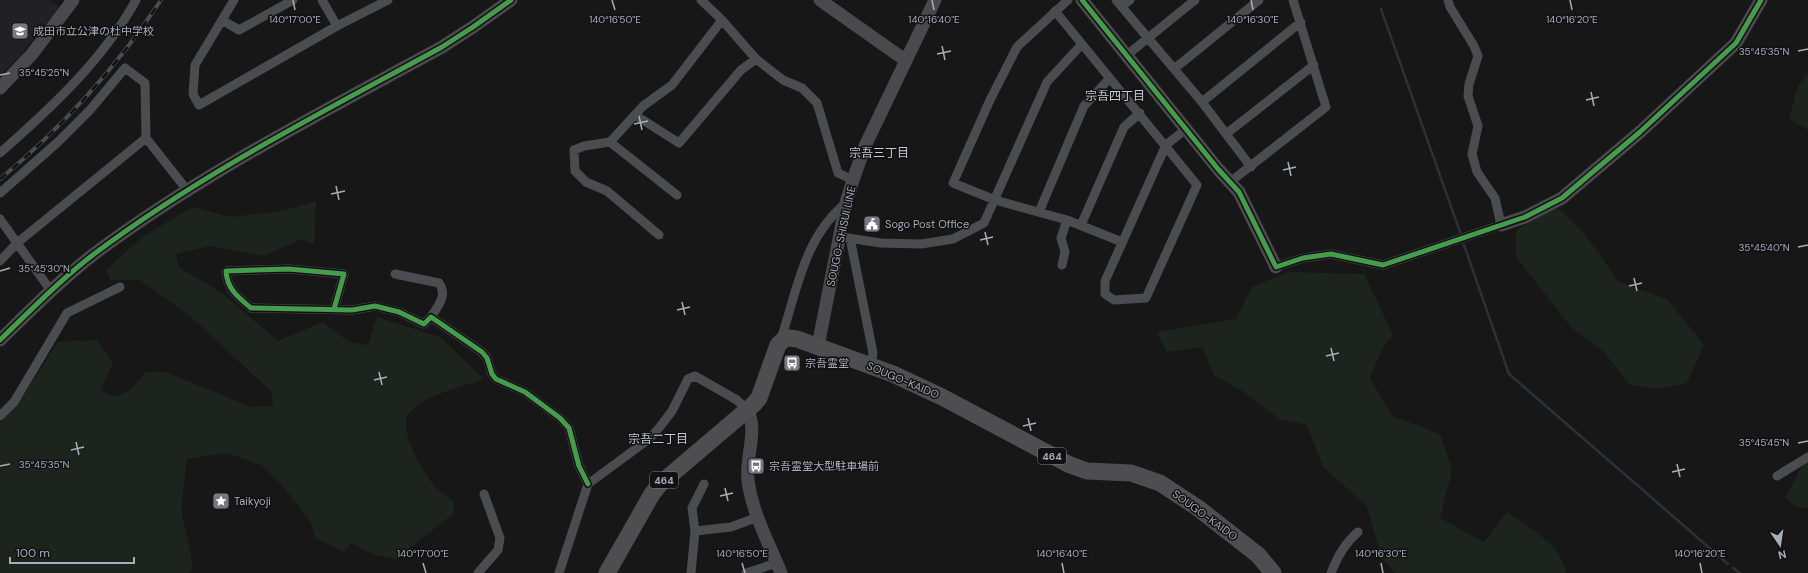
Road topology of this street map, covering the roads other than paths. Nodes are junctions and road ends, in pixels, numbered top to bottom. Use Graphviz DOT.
graph roads {
  1 [pos="135,0"];
  2 [pos="234,0"];
  3 [pos="293,0"];
  4 [pos="322,0"];
  5 [pos="388,0"];
  6 [pos="511,0"];
  7 [pos="820,0"];
  8 [pos="935,0"];
  9 [pos="1068,0"];
  10 [pos="1082,0"];
  11 [pos="1130,0"];
  12 [pos="1195,0"];
  13 [pos="1259,0"];
  14 [pos="1293,0"];
  15 [pos="1448,0"];
  16 [pos="1762,0"];
  17 [pos="704,1"];
  18 [pos="67,2"];
  19 [pos="1119,3"];
  20 [pos="1055,11"];
  21 [pos="222,20"];
  22 [pos="722,20"];
  23 [pos="1301,22"];
  24 [pos="337,26"];
  25 [pos="1148,38"];
  26 [pos="1082,44"];
  27 [pos="1127,55"];
  28 [pos="756,58"];
  29 [pos="905,60"];
  30 [pos="1314,65"];
  31 [pos="1174,69"];
  32 [pos="1110,78"];
  33 [pos="0,88"];
  34 [pos="1202,102"];
  35 [pos="1140,114"];
  36 [pos="635,115"];
  37 [pos="1186,129"];
  38 [pos="1226,134"];
  39 [pos="146,138"];
  40 [pos="610,142"];
  41 [pos="1166,145"];
  42 [pos="0,153"];
  43 [pos="1251,167"];
  44 [pos="853,180"];
  45 [pos="1230,182"];
  46 [pos="187,190"];
  47 [pos="0,193"];
  48 [pos="677,195"];
  49 [pos="995,200"];
  50 [pos="846,203"];
  51 [pos="1038,212"];
  52 [pos="0,219"];
  53 [pos="1067,220"];
  54 [pos="1081,225"];
  55 [pos="1502,225"];
  56 [pos="659,235"];
  57 [pos="845,238"];
  58 [pos="1122,242"];
  59 [pos="17,243"];
  60 [pos="0,261"];
  61 [pos="1062,265"];
  62 [pos="1276,267"];
  63 [pos="395,274"];
  64 [pos="120,287"];
  65 [pos="51,291"];
  66 [pos="334,309"];
  67 [pos="431,317"];
  68 [pos="0,340"];
  69 [pos="778,345"];
  70 [pos="818,346"];
  71 [pos="872,366"];
  72 [pos="748,411"];
  73 [pos="0,416"];
  74 [pos="1808,457"];
  75 [pos="1777,476"];
  76 [pos="588,484"];
  77 [pos="704,484"];
  78 [pos="484,494"];
  79 [pos="758,518"];
  80 [pos="695,531"];
  81 [pos="1358,532"];
  82 [pos="779,568"];
  83 [pos="478,573"];
  84 [pos="559,573"];
  85 [pos="607,573"];
  86 [pos="691,573"];
  87 [pos="746,573"];
  88 [pos="1273,573"];
  89 [pos="1332,573"];
  1 -- 42 [label="street"];
  2 -- 21 [label="street"];
  3 -- 21 [label="street"];
  4 -- 24 [label="street"];
  5 -- 24 [label="street"];
  6 -- 46 [label="street"];
  7 -- 29 [label="street"];
  8 -- 29 [label="street, SOUGO-SHISUI LINE"];
  9 -- 20 [label="street"];
  10 -- 27 [label="street"];
  11 -- 19 [label="street"];
  12 -- 25 [label="street"];
  13 -- 31 [label="street"];
  14 -- 23 [label="street"];
  15 -- 55 [label="street"];
  16 -- 55 [label="street"];
  17 -- 22 [label="street"];
  18 -- 33 [label="street"];
  19 -- 25 [label="street"];
  20 -- 26 [label="street"];
  20 -- 49 [label="street"];
  21 -- 24 [label="street"];
  22 -- 28 [label="street"];
  22 -- 36 [label="street"];
  23 -- 30 [label="street"];
  23 -- 34 [label="street"];
  25 -- 27 [label="street"];
  25 -- 31 [label="street"];
  26 -- 32 [label="street"];
  26 -- 49 [label="street"];
  27 -- 37 [label="street"];
  28 -- 36 [label="street"];
  28 -- 44 [label="street"];
  29 -- 44 [label="street, SOUGO-SHISUI LINE"];
  30 -- 38 [label="street"];
  30 -- 43 [label="street"];
  31 -- 34 [label="street"];
  32 -- 35 [label="street"];
  32 -- 51 [label="street"];
  34 -- 38 [label="street"];
  35 -- 41 [label="street"];
  35 -- 54 [label="street"];
  36 -- 40 [label="street"];
  37 -- 41 [label="street"];
  37 -- 45 [label="street"];
  38 -- 43 [label="street"];
  39 -- 46 [label="street"];
  39 -- 47 [label="street"];
  39 -- 59 [label="street"];
  40 -- 48 [label="street"];
  40 -- 56 [label="street"];
  41 -- 58 [label="street"];
  41 -- 58 [label="street"];
  43 -- 45 [label="street"];
  44 -- 50 [label="street, SOUGO-SHISUI LINE"];
  45 -- 62 [label="street"];
  46 -- 65 [label="street"];
  49 -- 51 [label="street"];
  49 -- 57 [label="street"];
  50 -- 57 [label="street, SOUGO-SHISUI LINE"];
  50 -- 69 [label="street"];
  51 -- 53 [label="street"];
  52 -- 59 [label="street"];
  53 -- 54 [label="street"];
  53 -- 61 [label="street"];
  54 -- 58 [label="street"];
  55 -- 62 [label="street"];
  57 -- 70 [label="street, SOUGO-SHISUI LINE"];
  57 -- 71 [label="street"];
  59 -- 60 [label="street"];
  59 -- 65 [label="street"];
  63 -- 67 [label="street"];
  64 -- 73 [label="street"];
  65 -- 68 [label="street"];
  66 -- 66 [label="street"];
  66 -- 67 [label="street"];
  67 -- 76 [label="street"];
  69 -- 70 [label="highway, SOUGO-KAIDO / 464"];
  69 -- 72 [label="highway, 464"];
  70 -- 71 [label="highway, SOUGO-KAIDO / 464"];
  71 -- 88 [label="highway, SOUGO-KAIDO / 464"];
  72 -- 76 [label="street"];
  72 -- 79 [label="street"];
  72 -- 85 [label="highway, 464"];
  74 -- 75 [label="street"];
  76 -- 84 [label="street"];
  77 -- 80 [label="street"];
  78 -- 83 [label="street"];
  79 -- 80 [label="street"];
  79 -- 82 [label="street"];
  80 -- 86 [label="street"];
  81 -- 89 [label="street"];
  82 -- 87 [label="street"];
}
